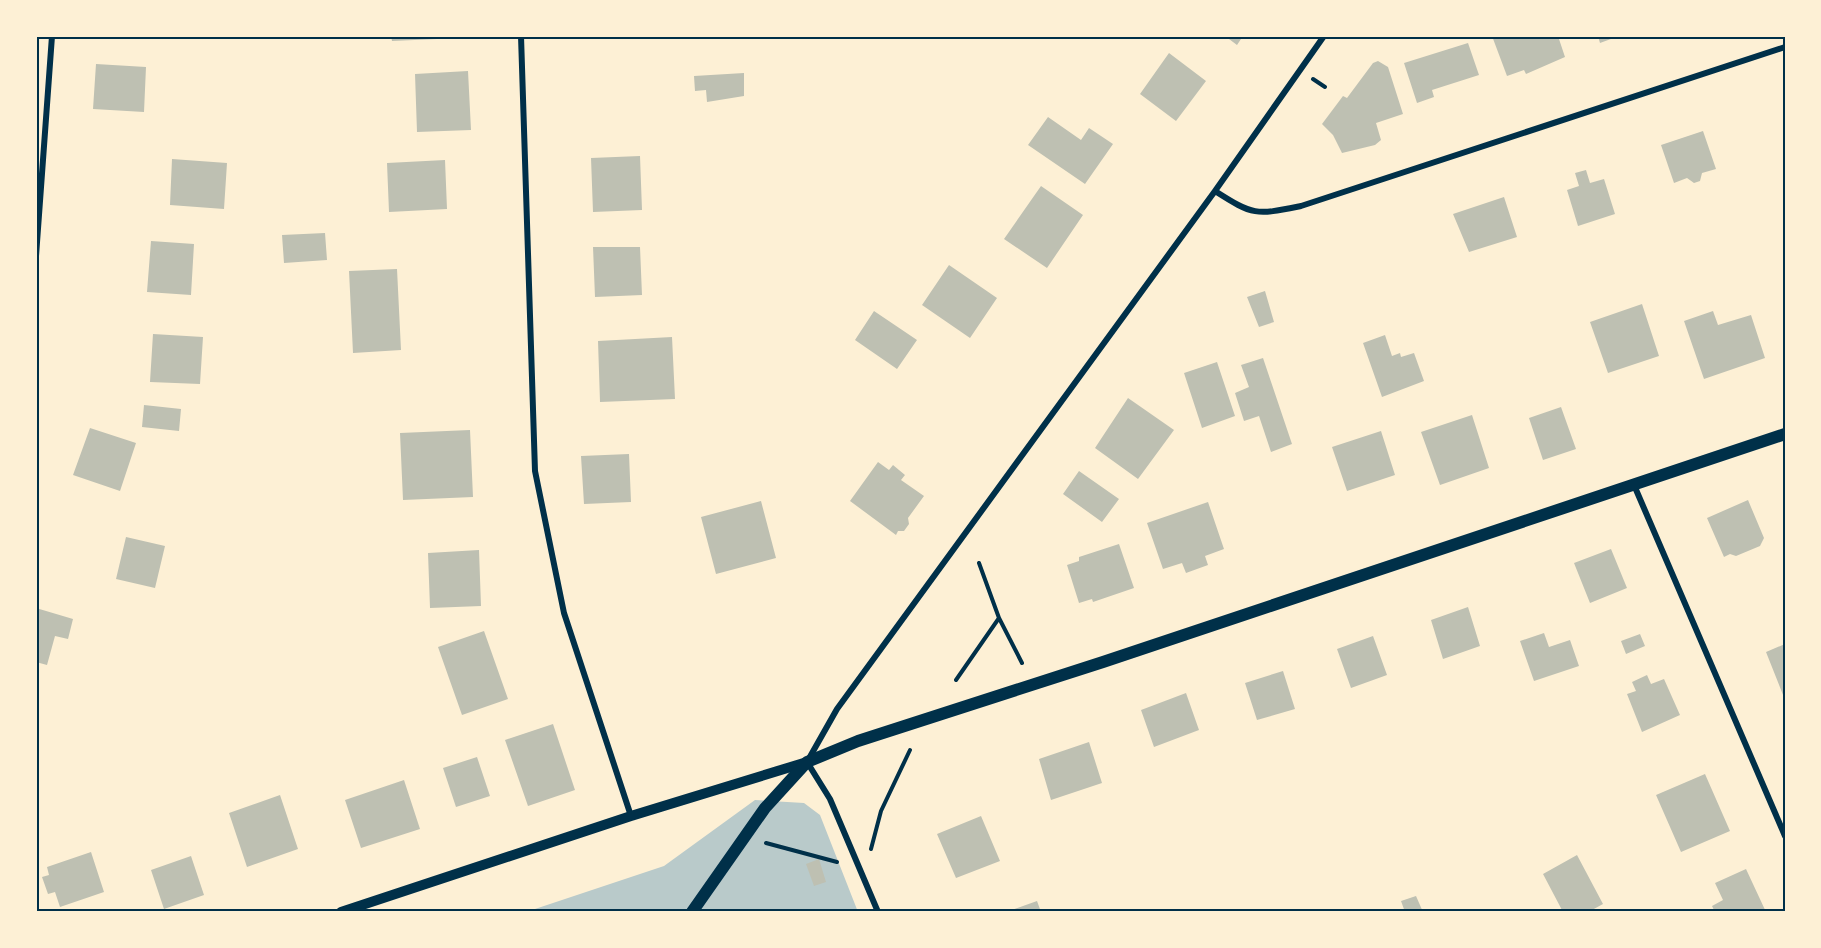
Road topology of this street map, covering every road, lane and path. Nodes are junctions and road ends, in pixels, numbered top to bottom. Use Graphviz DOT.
graph roads {
  1 [pos="52,36"];
  2 [pos="521,36"];
  3 [pos="1324,36"];
  4 [pos="1785,47"];
  5 [pos="1215,191"];
  6 [pos="36,256"];
  7 [pos="1785,434"];
  8 [pos="1634,484"];
  9 [pos="979,563"];
  10 [pos="999,618"];
  11 [pos="1022,663"];
  12 [pos="956,680"];
  13 [pos="910,750"];
  14 [pos="807,762"];
  15 [pos="631,816"];
  16 [pos="1785,836"];
  17 [pos="745,838"];
  18 [pos="870,853"];
  19 [pos="859,869"];
  20 [pos="341,912"];
  21 [pos="692,912"];
  22 [pos="878,912"];
  1 -- 6 [label="street"];
  2 -- 15 [label="street"];
  3 -- 5 [label="street"];
  4 -- 5 [label="street"];
  5 -- 14 [label="street"];
  7 -- 8 [label="main road"];
  8 -- 14 [label="main road"];
  8 -- 16 [label="street"];
  9 -- 10 [label="path"];
  10 -- 11 [label="path"];
  10 -- 12 [label="path"];
  13 -- 18 [label="path"];
  14 -- 15 [label="street"];
  14 -- 17 [label="main road"];
  14 -- 19 [label="street"];
  15 -- 20 [label="street"];
  17 -- 19 [label="path"];
  17 -- 21 [label="main road"];
  19 -- 22 [label="street"];
}
